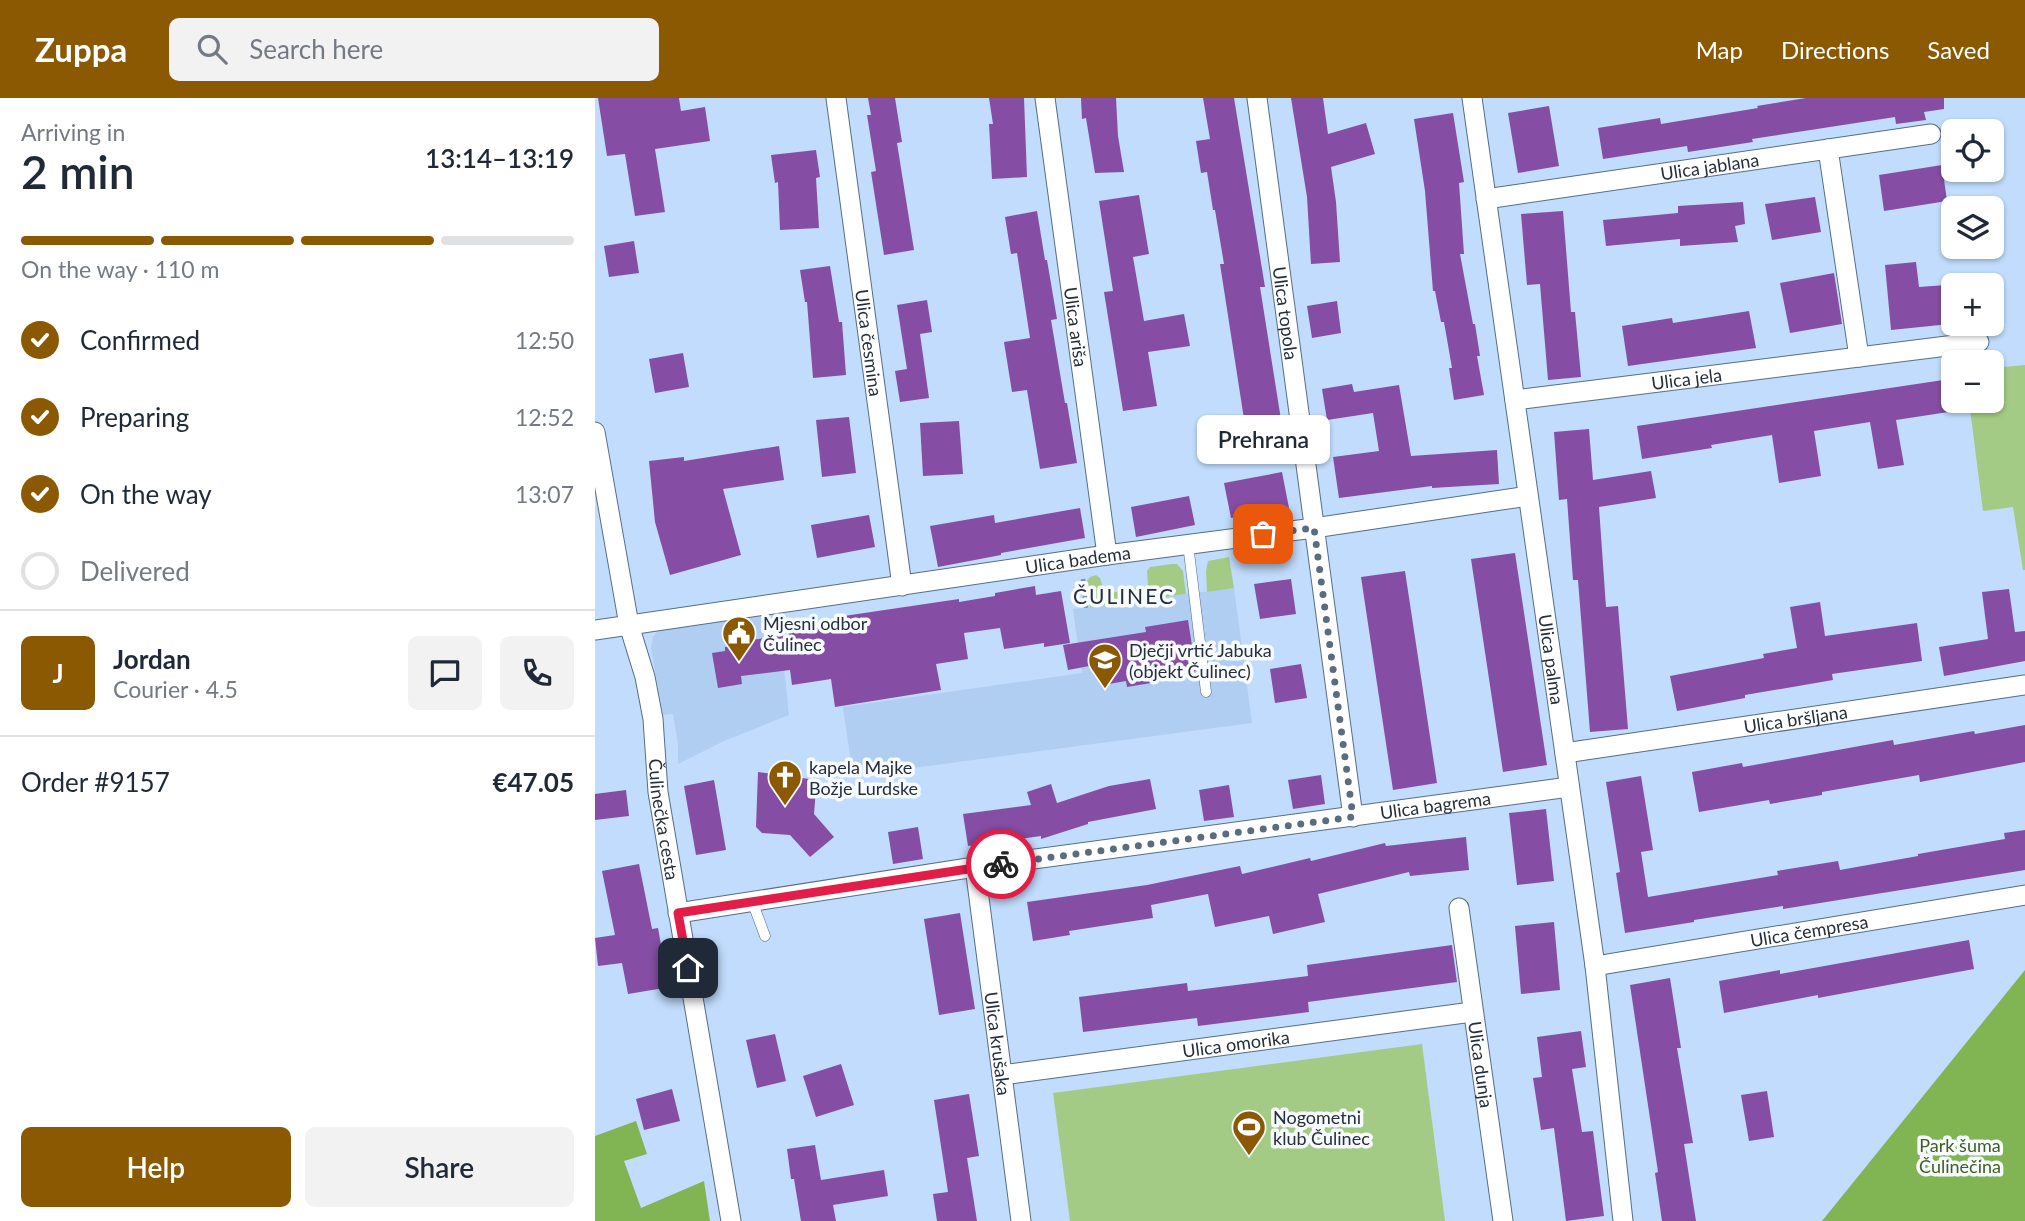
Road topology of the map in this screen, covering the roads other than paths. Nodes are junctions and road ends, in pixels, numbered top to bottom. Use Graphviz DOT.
graph roads {
  1 [pos="836,98"];
  2 [pos="1045,98"];
  3 [pos="1257,98"];
  4 [pos="1472,98"];
  5 [pos="1931,134"];
  6 [pos="1828,149"];
  7 [pos="1486,199"];
  8 [pos="1979,342"];
  9 [pos="1859,357"];
  10 [pos="1515,400"];
  11 [pos="595,432"];
  12 [pos="1528,496"];
  13 [pos="1314,528"];
  14 [pos="1188,544"];
  15 [pos="1107,555"];
  16 [pos="902,586"];
  17 [pos="629,625"];
  18 [pos="595,630"];
  19 [pos="2025,685"];
  20 [pos="1206,692"];
  21 [pos="1565,753"];
  22 [pos="1569,787"];
  23 [pos="1353,817"];
  24 [pos="975,867"];
  25 [pos="2025,895"];
  26 [pos="751,901"];
  27 [pos="1459,908"];
  28 [pos="678,913"];
  29 [pos="765,936"];
  30 [pos="1595,966"];
  31 [pos="1472,1012"];
  32 [pos="1002,1074"];
  33 [pos="731,1221"];
  34 [pos="1021,1221"];
  35 [pos="1503,1221"];
  36 [pos="1623,1221"];
  1 -- 16 [label="street, Ulica česmina"];
  2 -- 15 [label="street, Ulica ariša"];
  3 -- 13 [label="street, Ulica topola"];
  4 -- 7 [label="street, Ulica palma"];
  5 -- 6 [label="street, Ulica jablana"];
  6 -- 7 [label="street, Ulica jablana"];
  6 -- 9 [label="street"];
  7 -- 10 [label="street, Ulica palma"];
  8 -- 9 [label="street, Ulica jela"];
  9 -- 10 [label="street, Ulica jela"];
  10 -- 12 [label="street, Ulica palma"];
  11 -- 17 [label="street, Čulinečka cesta"];
  12 -- 13 [label="street, Ulica badema"];
  12 -- 21 [label="street, Ulica palma"];
  13 -- 14 [label="street, Ulica badema"];
  13 -- 23 [label="street, Ulica topola"];
  14 -- 15 [label="street, Ulica badema"];
  14 -- 20 [label="lane"];
  15 -- 16 [label="street, Ulica badema"];
  16 -- 17 [label="street, Ulica badema"];
  17 -- 18 [label="street"];
  17 -- 28 [label="street, Čulinečka cesta"];
  19 -- 21 [label="street, Ulica bršljana"];
  21 -- 22 [label="street, Ulica palma"];
  22 -- 23 [label="street, Ulica bagrema"];
  22 -- 30 [label="street, Ulica palma"];
  23 -- 24 [label="street, Ulica bagrema"];
  24 -- 26 [label="street, Ulica bagrema"];
  24 -- 32 [label="street, Ulica krušaka"];
  25 -- 30 [label="street, Ulica čempresa"];
  26 -- 28 [label="street, Ulica bagrema"];
  26 -- 29 [label="lane"];
  27 -- 31 [label="street, Ulica dunja"];
  28 -- 33 [label="street, Čulinečka cesta"];
  30 -- 36 [label="street, Ulica palma"];
  31 -- 32 [label="street, Ulica omorika"];
  31 -- 35 [label="street, Ulica dunja"];
  32 -- 34 [label="street, Ulica krušaka"];
}
